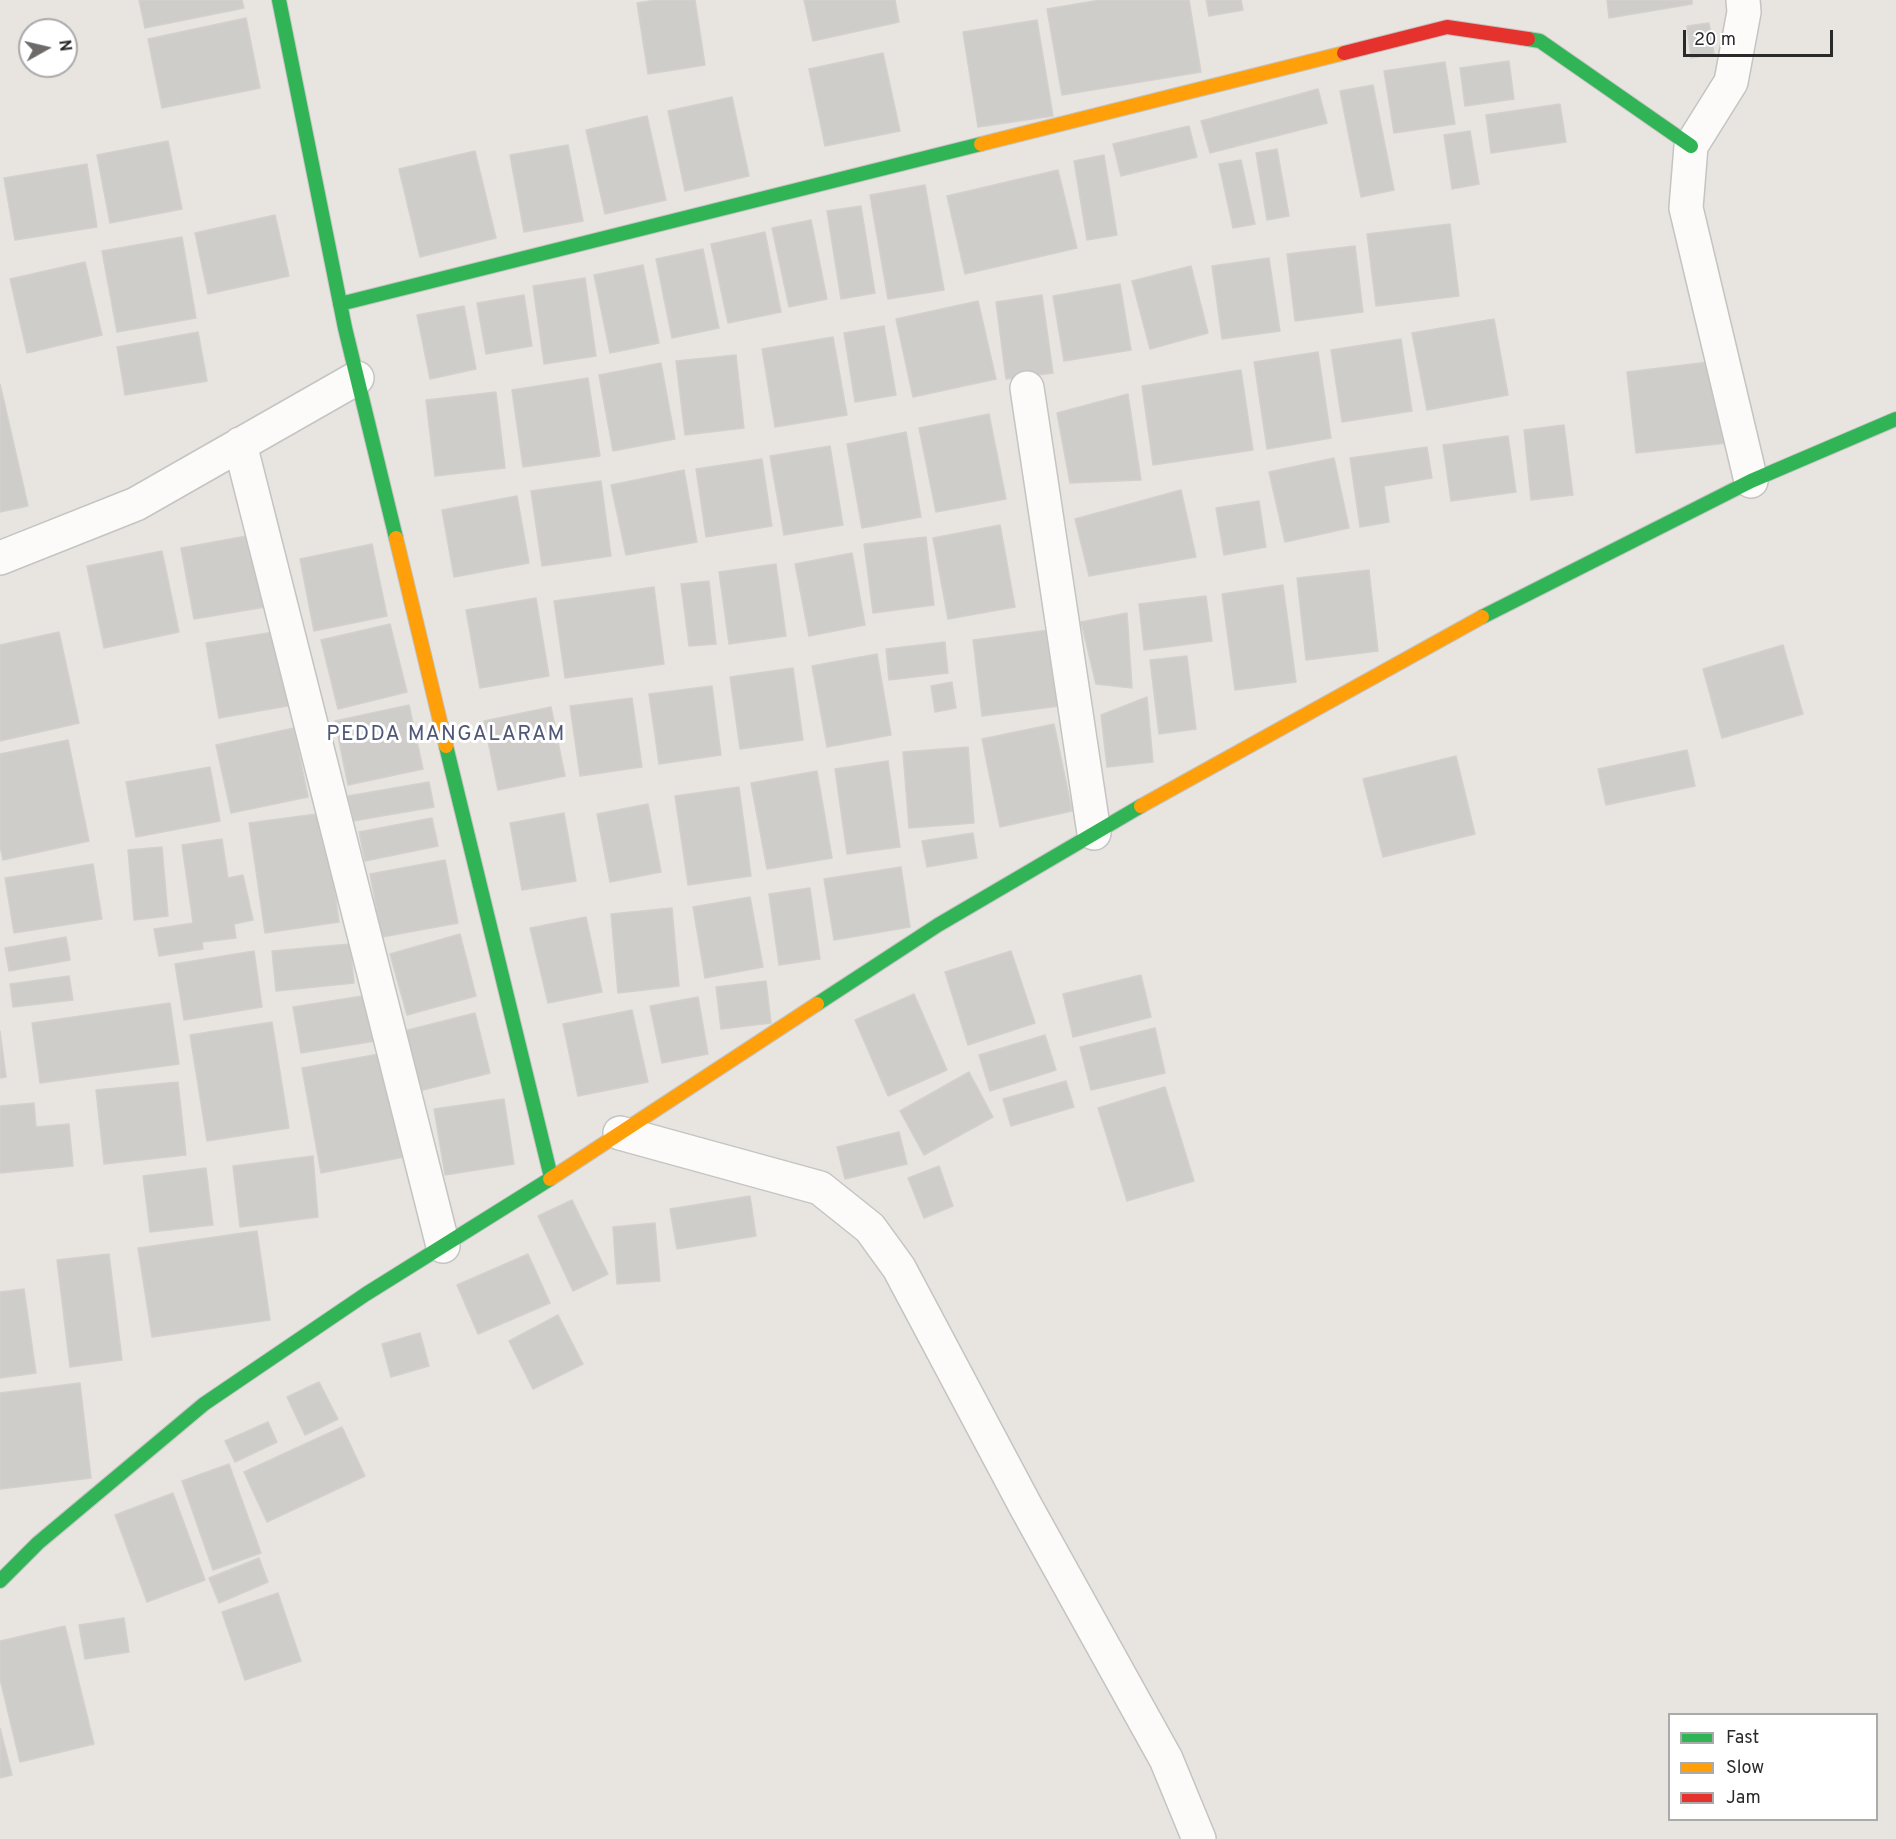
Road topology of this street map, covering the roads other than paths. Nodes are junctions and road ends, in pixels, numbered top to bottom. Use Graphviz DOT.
graph roads {
  1 [pos="279,0"];
  2 [pos="1743,0"];
  3 [pos="1691,146"];
  4 [pos="340,304"];
  5 [pos="357,378"];
  6 [pos="1027,388"];
  7 [pos="1896,419"];
  8 [pos="240,444"];
  9 [pos="1751,481"];
  10 [pos="0,558"];
  11 [pos="1094,833"];
  12 [pos="620,1133"];
  13 [pos="551,1178"];
  14 [pos="443,1246"];
  15 [pos="0,1581"];
  16 [pos="1199,1839"];
  1 -- 4 [label="street"];
  2 -- 3 [label="street"];
  3 -- 4 [label="street"];
  3 -- 9 [label="street"];
  4 -- 5 [label="street"];
  5 -- 8 [label="street"];
  5 -- 13 [label="street"];
  6 -- 11 [label="street"];
  7 -- 9 [label="street"];
  8 -- 10 [label="street"];
  8 -- 14 [label="street"];
  9 -- 11 [label="street"];
  11 -- 12 [label="street"];
  12 -- 13 [label="street"];
  12 -- 16 [label="street"];
  13 -- 14 [label="street"];
  14 -- 15 [label="street"];
}
